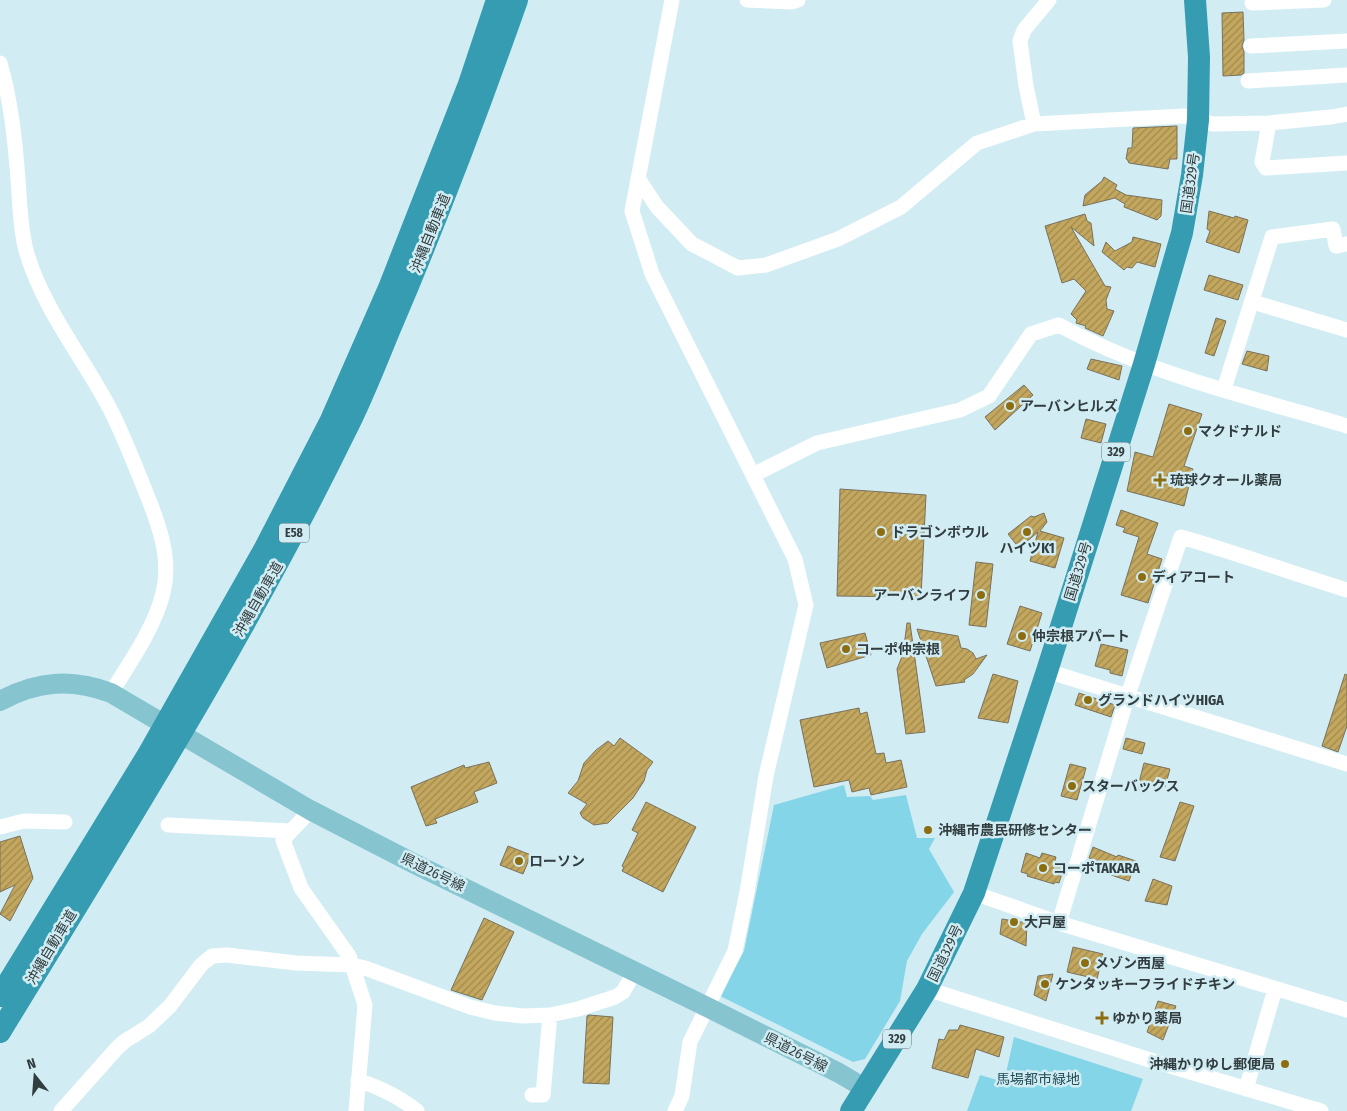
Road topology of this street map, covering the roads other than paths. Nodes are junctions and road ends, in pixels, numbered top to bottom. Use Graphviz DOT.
graph roads {
  1 [pos="496,0"];
  2 [pos="518,0"];
  3 [pos="531,0"];
  4 [pos="672,0"];
  5 [pos="748,0"];
  6 [pos="798,0"];
  7 [pos="1049,0"];
  8 [pos="1196,0"];
  9 [pos="1324,0"];
  10 [pos="1252,3"];
  11 [pos="1347,41"];
  12 [pos="1251,46"];
  13 [pos="0,64"];
  14 [pos="1347,75"];
  15 [pos="1248,81"];
  16 [pos="477,114"];
  17 [pos="1347,114"];
  18 [pos="1198,120"];
  19 [pos="1034,124"];
  20 [pos="1269,124"];
  21 [pos="1347,163"];
  22 [pos="638,178"];
  23 [pos="1347,244"];
  24 [pos="1253,302"];
  25 [pos="1347,330"];
  26 [pos="1144,364"];
  27 [pos="1224,389"];
  28 [pos="1347,426"];
  29 [pos="753,475"];
  30 [pos="1347,590"];
  31 [pos="1047,671"];
  32 [pos="110,693"];
  33 [pos="1128,695"];
  34 [pos="0,701"];
  35 [pos="1347,764"];
  36 [pos="310,810"];
  37 [pos="65,822"];
  38 [pos="168,825"];
  39 [pos="0,827"];
  40 [pos="291,831"];
  41 [pos="974,892"];
  42 [pos="1059,922"];
  43 [pos="352,965"];
  44 [pos="635,971"];
  45 [pos="927,989"];
  46 [pos="1274,989"];
  47 [pos="0,996"];
  48 [pos="707,1007"];
  49 [pos="1347,1010"];
  50 [pos="550,1015"];
  51 [pos="0,1032"];
  52 [pos="358,1080"];
  53 [pos="866,1089"];
  54 [pos="1246,1089"];
  55 [pos="532,1095"];
  56 [pos="61,1111"];
  57 [pos="356,1111"];
  58 [pos="417,1111"];
  59 [pos="675,1111"];
  60 [pos="851,1111"];
  61 [pos="1321,1111"];
  1 -- 47 [label="highway, 沖縄自動車道 / E58"];
  2 -- 16 [label="highway, 沖縄自動車道 / E58"];
  3 -- 16 [label="highway"];
  4 -- 22 [label="street"];
  5 -- 6 [label="street"];
  7 -- 19 [label="street"];
  8 -- 18 [label="highway, 国道329号 / 329"];
  9 -- 10 [label="street"];
  11 -- 12 [label="street"];
  13 -- 32 [label="street"];
  14 -- 15 [label="street"];
  16 -- 51 [label="highway, 沖縄自動車道 / E58"];
  17 -- 20 [label="street"];
  18 -- 19 [label="street"];
  18 -- 20 [label="street"];
  18 -- 26 [label="highway, 国道329号 / 329"];
  19 -- 22 [label="street"];
  20 -- 21 [label="street"];
  22 -- 29 [label="street"];
  23 -- 24 [label="street"];
  24 -- 25 [label="street"];
  24 -- 27 [label="street"];
  26 -- 27 [label="street"];
  26 -- 29 [label="street"];
  26 -- 31 [label="highway, 国道329号 / 329"];
  27 -- 28 [label="street"];
  29 -- 48 [label="street"];
  30 -- 33 [label="street"];
  31 -- 33 [label="street"];
  31 -- 41 [label="highway, 国道329号 / 329"];
  32 -- 34 [label="main road, 県道26号線"];
  32 -- 36 [label="main road, 県道26号線"];
  33 -- 35 [label="street"];
  33 -- 42 [label="street"];
  36 -- 40 [label="street"];
  36 -- 44 [label="main road, 県道26号線"];
  37 -- 39 [label="street"];
  38 -- 40 [label="street"];
  40 -- 43 [label="street"];
  41 -- 42 [label="street"];
  41 -- 45 [label="highway, 国道329号 / 329"];
  42 -- 46 [label="street"];
  43 -- 50 [label="street"];
  43 -- 52 [label="street"];
  43 -- 56 [label="street"];
  44 -- 48 [label="main road, 県道26号線"];
  44 -- 50 [label="street"];
  45 -- 53 [label="highway, 国道329号 / 329"];
  45 -- 54 [label="street"];
  46 -- 49 [label="street"];
  46 -- 54 [label="street"];
  48 -- 53 [label="main road, 県道26号線"];
  48 -- 59 [label="street"];
  50 -- 55 [label="street"];
  52 -- 57 [label="street"];
  52 -- 58 [label="street"];
  53 -- 60 [label="highway, 国道329号 / 329"];
  54 -- 61 [label="street"];
}
